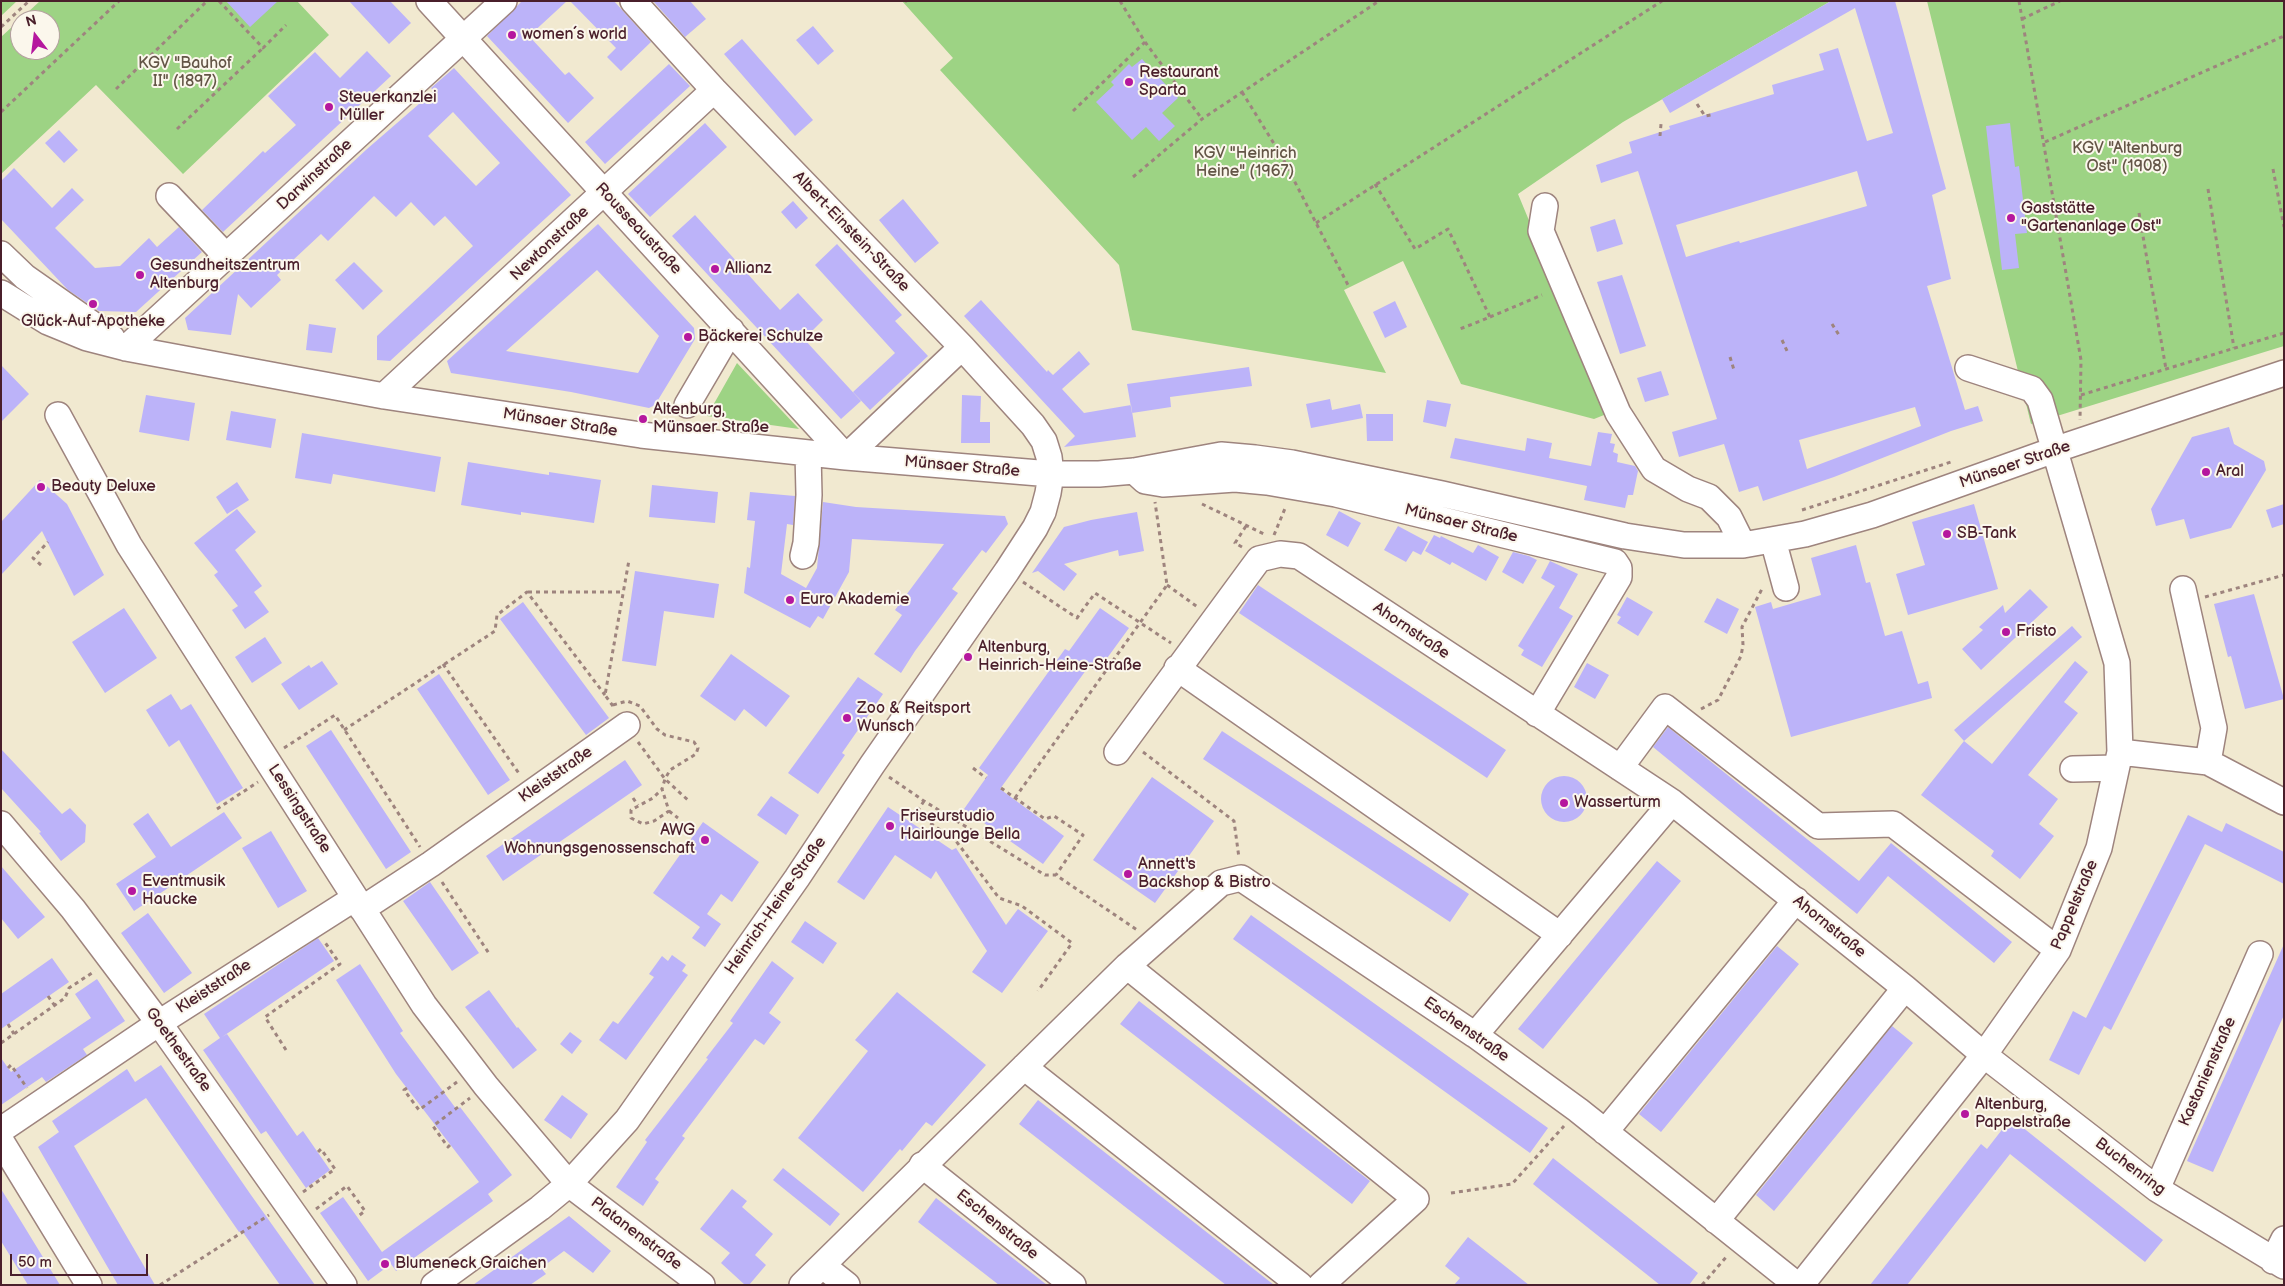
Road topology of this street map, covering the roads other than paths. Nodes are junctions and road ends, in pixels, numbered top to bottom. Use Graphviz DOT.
graph roads {
  1 [pos="429,1"];
  2 [pos="504,1"];
  3 [pos="633,1"];
  4 [pos="463,39"];
  5 [pos="714,90"];
  6 [pos="604,193"];
  7 [pos="169,196"];
  8 [pos="1545,206"];
  9 [pos="1,254"];
  10 [pos="226,256"];
  11 [pos="1,293"];
  12 [pos="731,330"];
  13 [pos="126,348"];
  14 [pos="962,348"];
  15 [pos="1968,368"];
  16 [pos="2284,373"];
  17 [pos="384,396"];
  18 [pos="687,405"];
  19 [pos="58,415"];
  20 [pos="2054,450"];
  21 [pos="808,453"];
  22 [pos="846,457"];
  23 [pos="1134,471"];
  24 [pos="1051,474"];
  25 [pos="1743,545"];
  26 [pos="1775,550"];
  27 [pos="803,556"];
  28 [pos="1786,588"];
  29 [pos="2185,595"];
  30 [pos="1182,662"];
  31 [pos="1537,714"];
  32 [pos="620,715"];
  33 [pos="1122,746"];
  34 [pos="2118,760"];
  35 [pos="2208,762"];
  36 [pos="1620,768"];
  37 [pos="2073,768"];
  38 [pos="1672,802"];
  39 [pos="2284,802"];
  40 [pos="1,824"];
  41 [pos="1796,900"];
  42 [pos="359,903"];
  43 [pos="1560,935"];
  44 [pos="2058,950"];
  45 [pos="2260,954"];
  46 [pos="1127,966"];
  47 [pos="1905,988"];
  48 [pos="159,1023"];
  49 [pos="1475,1036"];
  50 [pos="1984,1055"];
  51 [pos="1024,1067"];
  52 [pos="1,1130"];
  53 [pos="1605,1132"];
  54 [pos="1,1141"];
  55 [pos="922,1164"];
  56 [pos="569,1184"];
  57 [pos="2157,1189"];
  58 [pos="1716,1221"];
  59 [pos="2280,1255"];
  60 [pos="823,1266"];
  61 [pos="90,1285"];
  62 [pos="344,1285"];
  63 [pos="434,1285"];
  64 [pos="702,1285"];
  65 [pos="802,1285"];
  66 [pos="847,1285"];
  67 [pos="1073,1285"];
  68 [pos="1300,1285"];
  69 [pos="1321,1285"];
  70 [pos="1799,1285"];
  1 -- 4 [label="street, Rousseaustraße"];
  2 -- 4 [label="street, Darwinstraße"];
  3 -- 5 [label="street, Albert-Einstein-Straße"];
  4 -- 6 [label="street, Rousseaustraße"];
  4 -- 10 [label="street, Darwinstraße"];
  5 -- 6 [label="street, Newtonstraße"];
  5 -- 14 [label="street, Albert-Einstein-Straße"];
  6 -- 12 [label="street, Rousseaustraße"];
  6 -- 17 [label="street, Newtonstraße"];
  7 -- 10 [label="street"];
  8 -- 25 [label="street"];
  9 -- 13 [label="street"];
  10 -- 13 [label="street, Darwinstraße"];
  11 -- 13 [label="street, Münsaer Straße"];
  12 -- 18 [label="street"];
  12 -- 22 [label="street, Rousseaustraße"];
  13 -- 17 [label="street, Münsaer Straße"];
  14 -- 22 [label="street"];
  14 -- 24 [label="street, Albert-Einstein-Straße"];
  15 -- 20 [label="street, Pappelstraße"];
  16 -- 20 [label="street, Münsaer Straße"];
  17 -- 21 [label="street, Münsaer Straße"];
  19 -- 42 [label="street, Lessingstraße"];
  20 -- 26 [label="street, Münsaer Straße"];
  20 -- 34 [label="street, Pappelstraße"];
  21 -- 22 [label="street, Münsaer Straße"];
  21 -- 27 [label="street"];
  22 -- 24 [label="street, Münsaer Straße"];
  23 -- 24 [label="street, Münsaer Straße"];
  23 -- 25 [label="street, Münsaer Straße"];
  23 -- 31 [label="street, Münsaer Straße"];
  24 -- 56 [label="street, Heinrich-Heine-Straße"];
  25 -- 26 [label="street, Münsaer Straße"];
  26 -- 28 [label="street"];
  29 -- 35 [label="street"];
  30 -- 31 [label="street, Ahornstraße"];
  30 -- 33 [label="street"];
  30 -- 43 [label="street"];
  31 -- 36 [label="street, Ahornstraße"];
  32 -- 42 [label="street, Kleiststraße"];
  34 -- 35 [label="street"];
  34 -- 37 [label="street"];
  34 -- 44 [label="street, Pappelstraße"];
  35 -- 39 [label="street"];
  36 -- 38 [label="street, Ahornstraße"];
  36 -- 44 [label="street"];
  38 -- 41 [label="street, Ahornstraße"];
  38 -- 43 [label="street"];
  40 -- 48 [label="street, Goethestraße"];
  41 -- 47 [label="street, Ahornstraße"];
  41 -- 53 [label="street"];
  42 -- 48 [label="street, Kleiststraße"];
  42 -- 56 [label="street, Lessingstraße"];
  43 -- 49 [label="street"];
  44 -- 50 [label="street, Pappelstraße"];
  45 -- 57 [label="street, Kastanienstraße"];
  46 -- 49 [label="street, Eschenstraße"];
  46 -- 51 [label="street"];
  46 -- 69 [label="street"];
  47 -- 50 [label="street, Ahornstraße"];
  47 -- 58 [label="street"];
  48 -- 52 [label="street, Kleiststraße"];
  48 -- 62 [label="street, Goethestraße"];
  49 -- 53 [label="street, Eschenstraße"];
  50 -- 57 [label="street, Buchenring"];
  50 -- 70 [label="street, Pappelstraße"];
  51 -- 55 [label="street"];
  51 -- 68 [label="street"];
  53 -- 58 [label="street, Eschenstraße"];
  54 -- 61 [label="street"];
  55 -- 60 [label="street"];
  55 -- 67 [label="street, Eschenstraße"];
  56 -- 63 [label="street, Heinrich-Heine-Straße"];
  56 -- 64 [label="street, Platanenstraße"];
  57 -- 59 [label="street, Buchenring"];
  58 -- 70 [label="street, Eschenstraße"];
  60 -- 65 [label="street"];
  60 -- 66 [label="street"];
}
